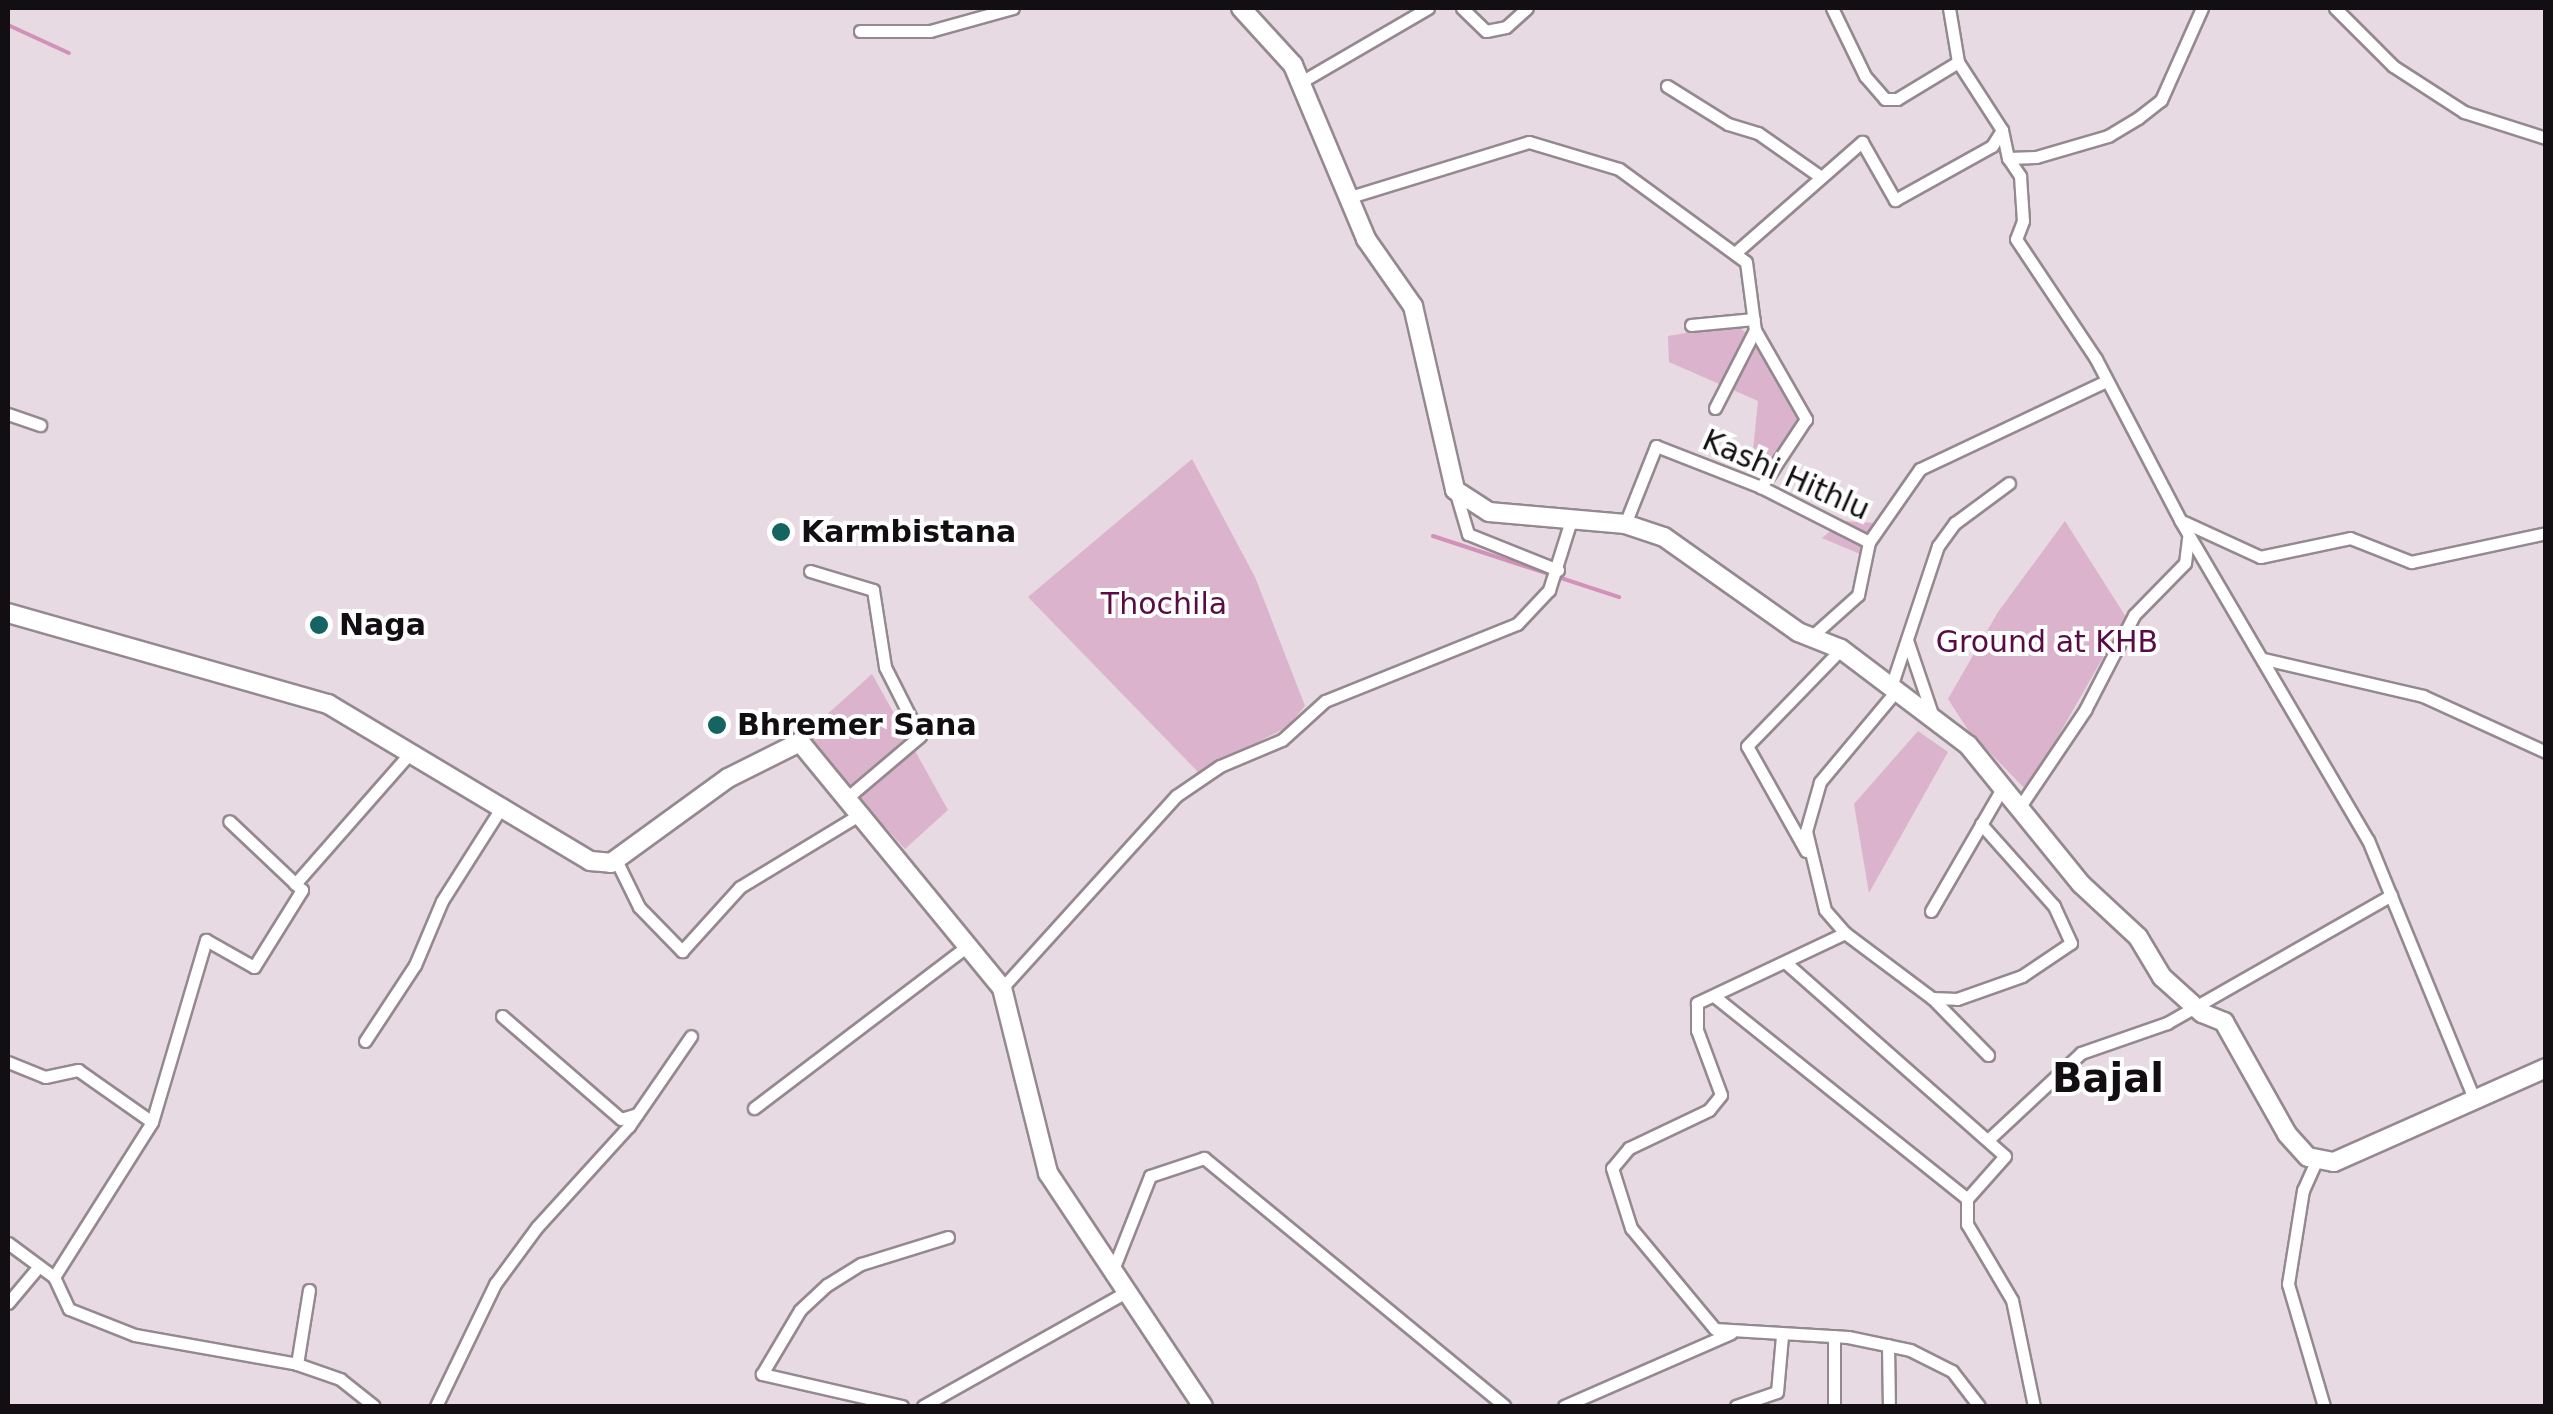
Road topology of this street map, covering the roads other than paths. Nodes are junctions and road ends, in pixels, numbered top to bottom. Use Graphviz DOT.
graph roads {
  1 [pos="1014,8"];
  2 [pos="1428,8"];
  3 [pos="1462,8"];
  4 [pos="1527,8"];
  5 [pos="1832,8"];
  6 [pos="1949,8"];
  7 [pos="2202,8"];
  8 [pos="2335,8"];
  9 [pos="1247,9"];
  10 [pos="860,30"];
  11 [pos="1958,62"];
  12 [pos="1301,82"];
  13 [pos="1668,86"];
  14 [pos="2002,130"];
  15 [pos="2546,138"];
  16 [pos="2008,158"];
  17 [pos="1818,175"];
  18 [pos="1350,197"];
  19 [pos="1734,253"];
  20 [pos="1692,325"];
  21 [pos="1754,325"];
  22 [pos="2104,382"];
  23 [pos="1715,408"];
  24 [pos="8,414"];
  25 [pos="40,424"];
  26 [pos="2009,483"];
  27 [pos="1760,487"];
  28 [pos="1455,490"];
  29 [pos="1572,517"];
  30 [pos="2180,520"];
  31 [pos="1625,524"];
  32 [pos="2546,533"];
  33 [pos="1869,542"];
  34 [pos="2198,548"];
  35 [pos="2235,550"];
  36 [pos="810,571"];
  37 [pos="1558,571"];
  38 [pos="8,614"];
  39 [pos="1811,637"];
  40 [pos="1907,640"];
  41 [pos="1841,648"];
  42 [pos="2264,659"];
  43 [pos="1893,689"];
  44 [pos="1934,719"];
  45 [pos="412,751"];
  46 [pos="2546,752"];
  47 [pos="2004,784"];
  48 [pos="848,797"];
  49 [pos="2021,804"];
  50 [pos="503,805"];
  51 [pos="862,813"];
  52 [pos="229,821"];
  53 [pos="1981,824"];
  54 [pos="616,860"];
  55 [pos="1816,867"];
  56 [pos="296,884"];
  57 [pos="2391,895"];
  58 [pos="1931,911"];
  59 [pos="1845,933"];
  60 [pos="969,945"];
  61 [pos="1785,962"];
  62 [pos="1002,988"];
  63 [pos="1714,996"];
  64 [pos="1932,998"];
  65 [pos="2197,1007"];
  66 [pos="502,1016"];
  67 [pos="692,1036"];
  68 [pos="365,1041"];
  69 [pos="1988,1055"];
  70 [pos="8,1062"];
  71 [pos="2546,1068"];
  72 [pos="2474,1098"];
  73 [pos="754,1108"];
  74 [pos="637,1114"];
  75 [pos="152,1122"];
  76 [pos="1988,1139"];
  77 [pos="2317,1159"];
  78 [pos="1968,1199"];
  79 [pos="948,1238"];
  80 [pos="8,1243"];
  81 [pos="40,1266"];
  82 [pos="1114,1267"];
  83 [pos="54,1277"];
  84 [pos="309,1290"];
  85 [pos="1128,1290"];
  86 [pos="8,1303"];
  87 [pos="1732,1333"];
  88 [pos="1782,1336"];
  89 [pos="1834,1336"];
  90 [pos="1888,1345"];
  91 [pos="297,1364"];
  92 [pos="374,1406"];
  93 [pos="436,1406"];
  94 [pos="902,1406"];
  95 [pos="923,1406"];
  96 [pos="1202,1406"];
  97 [pos="1504,1406"];
  98 [pos="1564,1406"];
  99 [pos="1736,1406"];
  100 [pos="1834,1406"];
  101 [pos="1889,1406"];
  102 [pos="1979,1406"];
  103 [pos="2034,1406"];
  104 [pos="2324,1406"];
  1 -- 10 [label="street"];
  2 -- 12 [label="street"];
  3 -- 4 [label="street"];
  5 -- 11 [label="street"];
  6 -- 11 [label="street"];
  7 -- 16 [label="street"];
  8 -- 15 [label="street"];
  9 -- 12 [label="street"];
  11 -- 14 [label="street"];
  12 -- 18 [label="street"];
  13 -- 17 [label="street"];
  14 -- 16 [label="street"];
  14 -- 17 [label="street"];
  16 -- 22 [label="street"];
  17 -- 19 [label="street"];
  18 -- 19 [label="street"];
  18 -- 28 [label="street"];
  19 -- 21 [label="street"];
  20 -- 21 [label="street"];
  21 -- 23 [label="street"];
  21 -- 27 [label="street"];
  22 -- 30 [label="street"];
  22 -- 33 [label="street, Kashi Hithlu"];
  24 -- 25 [label="street"];
  26 -- 40 [label="street"];
  27 -- 31 [label="street, Kashi Hithlu"];
  27 -- 33 [label="street, Kashi Hithlu"];
  28 -- 29 [label="street"];
  28 -- 37 [label="street"];
  29 -- 31 [label="street"];
  29 -- 37 [label="street"];
  30 -- 34 [label="street"];
  30 -- 35 [label="street"];
  30 -- 49 [label="street"];
  31 -- 39 [label="street"];
  32 -- 35 [label="street"];
  33 -- 39 [label="street"];
  34 -- 35 [label="street"];
  34 -- 42 [label="street"];
  36 -- 48 [label="street"];
  37 -- 62 [label="street"];
  38 -- 45 [label="street"];
  39 -- 41 [label="street"];
  40 -- 43 [label="street"];
  40 -- 44 [label="street"];
  41 -- 43 [label="street"];
  41 -- 55 [label="street"];
  42 -- 46 [label="street"];
  42 -- 57 [label="street"];
  43 -- 44 [label="street"];
  43 -- 55 [label="street"];
  44 -- 47 [label="street"];
  45 -- 50 [label="street"];
  45 -- 56 [label="street"];
  47 -- 49 [label="street"];
  47 -- 53 [label="street"];
  48 -- 51 [label="street"];
  48 -- 54 [label="street"];
  49 -- 65 [label="street"];
  50 -- 54 [label="street"];
  50 -- 68 [label="street"];
  51 -- 54 [label="street"];
  51 -- 60 [label="street"];
  52 -- 56 [label="street"];
  53 -- 58 [label="street"];
  53 -- 64 [label="street"];
  55 -- 59 [label="street"];
  56 -- 75 [label="street"];
  57 -- 65 [label="street"];
  57 -- 72 [label="street"];
  59 -- 61 [label="street"];
  59 -- 64 [label="street"];
  60 -- 62 [label="street"];
  60 -- 73 [label="street"];
  61 -- 63 [label="street"];
  61 -- 76 [label="street"];
  62 -- 82 [label="street"];
  63 -- 78 [label="street"];
  63 -- 87 [label="street"];
  64 -- 69 [label="street"];
  65 -- 76 [label="street"];
  65 -- 77 [label="street"];
  66 -- 74 [label="street"];
  67 -- 74 [label="street"];
  70 -- 75 [label="street"];
  71 -- 72 [label="street"];
  72 -- 77 [label="street"];
  74 -- 93 [label="street"];
  75 -- 83 [label="street"];
  76 -- 78 [label="street"];
  77 -- 104 [label="street"];
  78 -- 103 [label="street"];
  79 -- 94 [label="street"];
  80 -- 81 [label="street"];
  81 -- 83 [label="street"];
  81 -- 86 [label="street"];
  82 -- 85 [label="street"];
  82 -- 97 [label="street"];
  83 -- 91 [label="street"];
  84 -- 91 [label="street"];
  85 -- 95 [label="street"];
  85 -- 96 [label="street"];
  87 -- 88 [label="street"];
  87 -- 98 [label="street"];
  88 -- 89 [label="street"];
  88 -- 99 [label="street"];
  89 -- 90 [label="street"];
  89 -- 100 [label="street"];
  90 -- 101 [label="street"];
  90 -- 102 [label="street"];
  91 -- 92 [label="street"];
}
